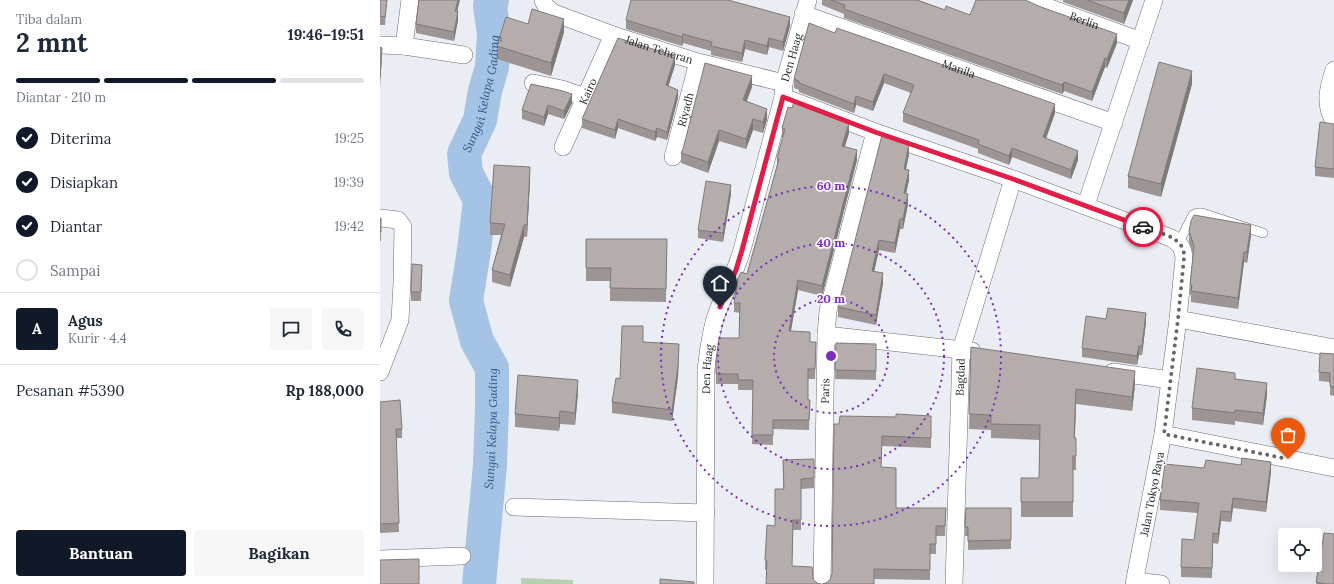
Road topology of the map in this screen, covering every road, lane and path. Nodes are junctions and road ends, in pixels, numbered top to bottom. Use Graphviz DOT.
graph roads {
  1 [pos="410,0"];
  2 [pos="544,0"];
  3 [pos="1028,0"];
  4 [pos="1154,0"];
  5 [pos="805,7"];
  6 [pos="613,35"];
  7 [pos="1141,41"];
  8 [pos="380,45"];
  9 [pos="404,46"];
  10 [pos="464,55"];
  11 [pos="698,62"];
  12 [pos="1334,70"];
  13 [pos="533,83"];
  14 [pos="783,90"];
  15 [pos="585,97"];
  16 [pos="1334,121"];
  17 [pos="1114,123"];
  18 [pos="875,132"];
  19 [pos="563,147"];
  20 [pos="673,157"];
  21 [pos="1013,179"];
  22 [pos="1086,205"];
  23 [pos="380,218"];
  24 [pos="1263,233"];
  25 [pos="1179,242"];
  26 [pos="1178,319"];
  27 [pos="826,335"];
  28 [pos="1334,348"];
  29 [pos="961,350"];
  30 [pos="984,353"];
  31 [pos="1100,370"];
  32 [pos="380,372"];
  33 [pos="1170,380"];
  34 [pos="1164,434"];
  35 [pos="1334,468"];
  36 [pos="514,507"];
  37 [pos="706,513"];
  38 [pos="462,556"];
  39 [pos="380,559"];
  40 [pos="1135,582"];
  41 [pos="705,584"];
  42 [pos="822,584"];
  43 [pos="954,584"];
  44 [pos="1161,584"];
  1 -- 9 [label="street"];
  2 -- 6 [label="street, Jalan Teheran"];
  3 -- 7 [label="street, Berlin"];
  4 -- 7 [label="street"];
  5 -- 14 [label="street, Den Haag"];
  5 -- 17 [label="street, Manila"];
  6 -- 11 [label="street, Jalan Teheran"];
  6 -- 15 [label="street, Kairo"];
  7 -- 17 [label="street"];
  8 -- 9 [label="street"];
  9 -- 10 [label="street"];
  11 -- 14 [label="street, Jalan Teheran"];
  11 -- 20 [label="street, Riyadh"];
  12 -- 16 [label="street"];
  13 -- 15 [label="street"];
  14 -- 18 [label="street, Jalan Teheran"];
  14 -- 37 [label="street, Den Haag"];
  15 -- 19 [label="street, Kairo"];
  17 -- 22 [label="street"];
  18 -- 21 [label="street, Jalan Teheran"];
  18 -- 27 [label="street, Paris"];
  21 -- 22 [label="street, Jalan Teheran"];
  21 -- 29 [label="street, Bagdad"];
  22 -- 25 [label="street"];
  23 -- 32 [label="street"];
  24 -- 25 [label="lane"];
  25 -- 26 [label="street, Jalan Tokyo Raya"];
  26 -- 28 [label="street"];
  26 -- 33 [label="street, Jalan Tokyo Raya"];
  27 -- 29 [label="street"];
  27 -- 42 [label="street, Paris"];
  29 -- 30 [label="street"];
  29 -- 43 [label="street, Bagdad"];
  31 -- 33 [label="street"];
  33 -- 34 [label="street, Jalan Tokyo Raya"];
  34 -- 35 [label="street"];
  34 -- 40 [label="street, Jalan Tokyo Raya"];
  36 -- 37 [label="street"];
  37 -- 41 [label="street, Den Haag"];
  38 -- 39 [label="street"];
  40 -- 44 [label="street"];
}
